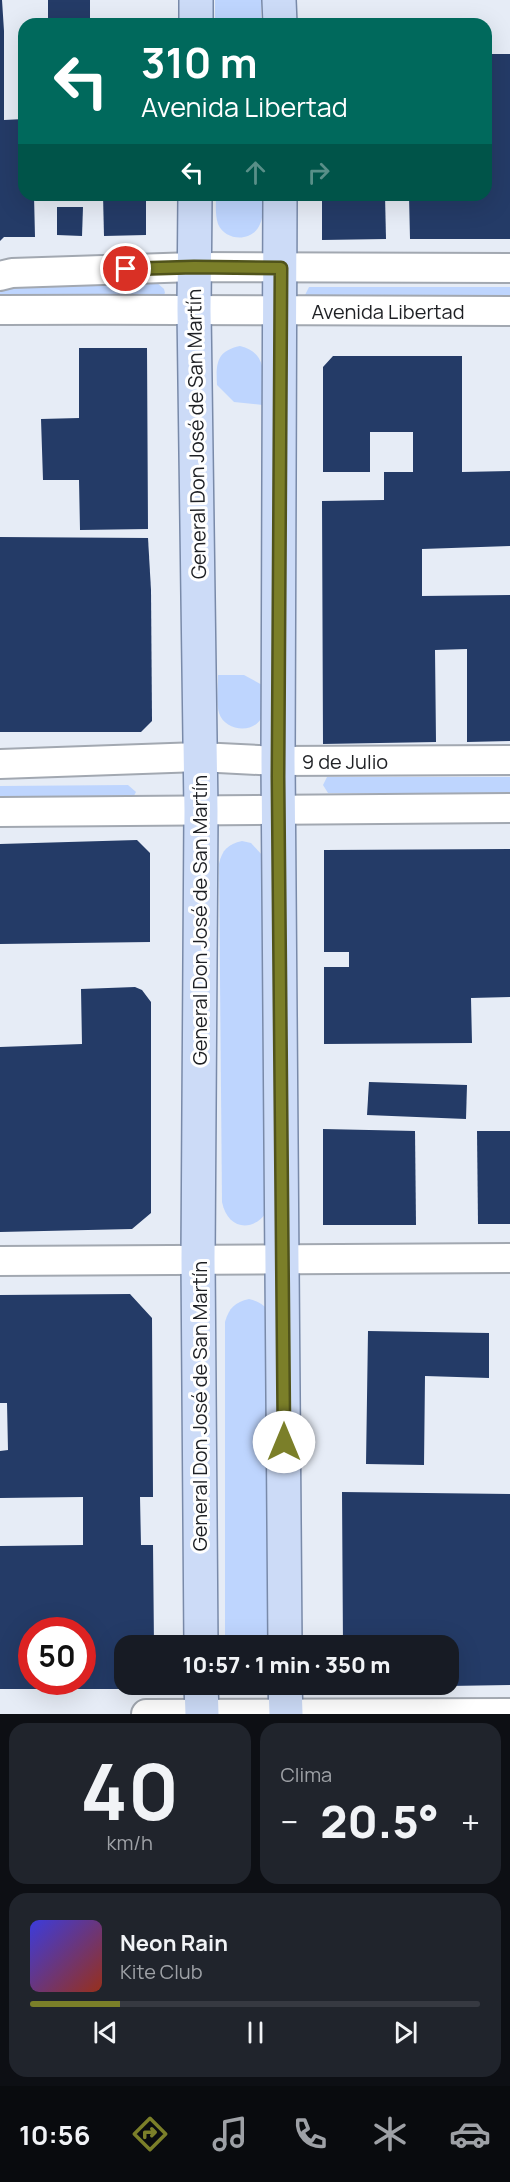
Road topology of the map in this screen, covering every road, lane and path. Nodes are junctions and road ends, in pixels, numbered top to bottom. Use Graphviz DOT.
graph roads {
  1 [pos="196,0"];
  2 [pos="279,0"];
  3 [pos="196,18"];
  4 [pos="280,18"];
  5 [pos="195,201"];
  6 [pos="280,201"];
  7 [pos="194,267"];
  8 [pos="281,268"];
  9 [pos="510,268"];
  10 [pos="0,276"];
  11 [pos="194,309"];
  12 [pos="0,310"];
  13 [pos="281,311"];
  14 [pos="510,312"];
  15 [pos="199,758"];
  16 [pos="510,760"];
  17 [pos="278,761"];
  18 [pos="0,764"];
  19 [pos="510,808"];
  20 [pos="279,810"];
  21 [pos="201,811"];
  22 [pos="0,812"];
  23 [pos="510,1258"];
  24 [pos="198,1259"];
  25 [pos="283,1260"];
  26 [pos="0,1261"];
  27 [pos="201,1635"];
  28 [pos="285,1635"];
  29 [pos="201,1695"];
  30 [pos="285,1695"];
  31 [pos="510,1713"];
  32 [pos="146,1714"];
  33 [pos="202,1714"];
  34 [pos="286,1714"];
  1 -- 3 [label="main road"];
  2 -- 4 [label="main road"];
  5 -- 7 [label="main road, General Don José de San Martín"];
  6 -- 8 [label="main road"];
  7 -- 8 [label="street"];
  7 -- 10 [label="street"];
  7 -- 11 [label="main road, General Don José de San Martín"];
  8 -- 9 [label="street"];
  8 -- 13 [label="main road"];
  11 -- 12 [label="street, Avenida Libertad"];
  11 -- 13 [label="street, Avenida Libertad"];
  11 -- 15 [label="main road, General Don José de San Martín"];
  13 -- 14 [label="street, Avenida Libertad"];
  13 -- 17 [label="main road"];
  15 -- 17 [label="street, 9 de Julio"];
  15 -- 18 [label="street, 9 de Julio"];
  15 -- 21 [label="main road, General Don José de San Martín"];
  16 -- 17 [label="street, 9 de Julio"];
  17 -- 20 [label="main road"];
  19 -- 20 [label="street"];
  20 -- 21 [label="street"];
  20 -- 25 [label="main road"];
  21 -- 22 [label="street"];
  21 -- 24 [label="main road, General Don José de San Martín"];
  23 -- 25 [label="street"];
  24 -- 25 [label="street"];
  24 -- 26 [label="street"];
  24 -- 27 [label="main road, General Don José de San Martín"];
  25 -- 28 [label="main road"];
  29 -- 33 [label="main road"];
  30 -- 34 [label="main road"];
  31 -- 34 [label="street"];
  32 -- 33 [label="street"];
  33 -- 34 [label="street"];
}
